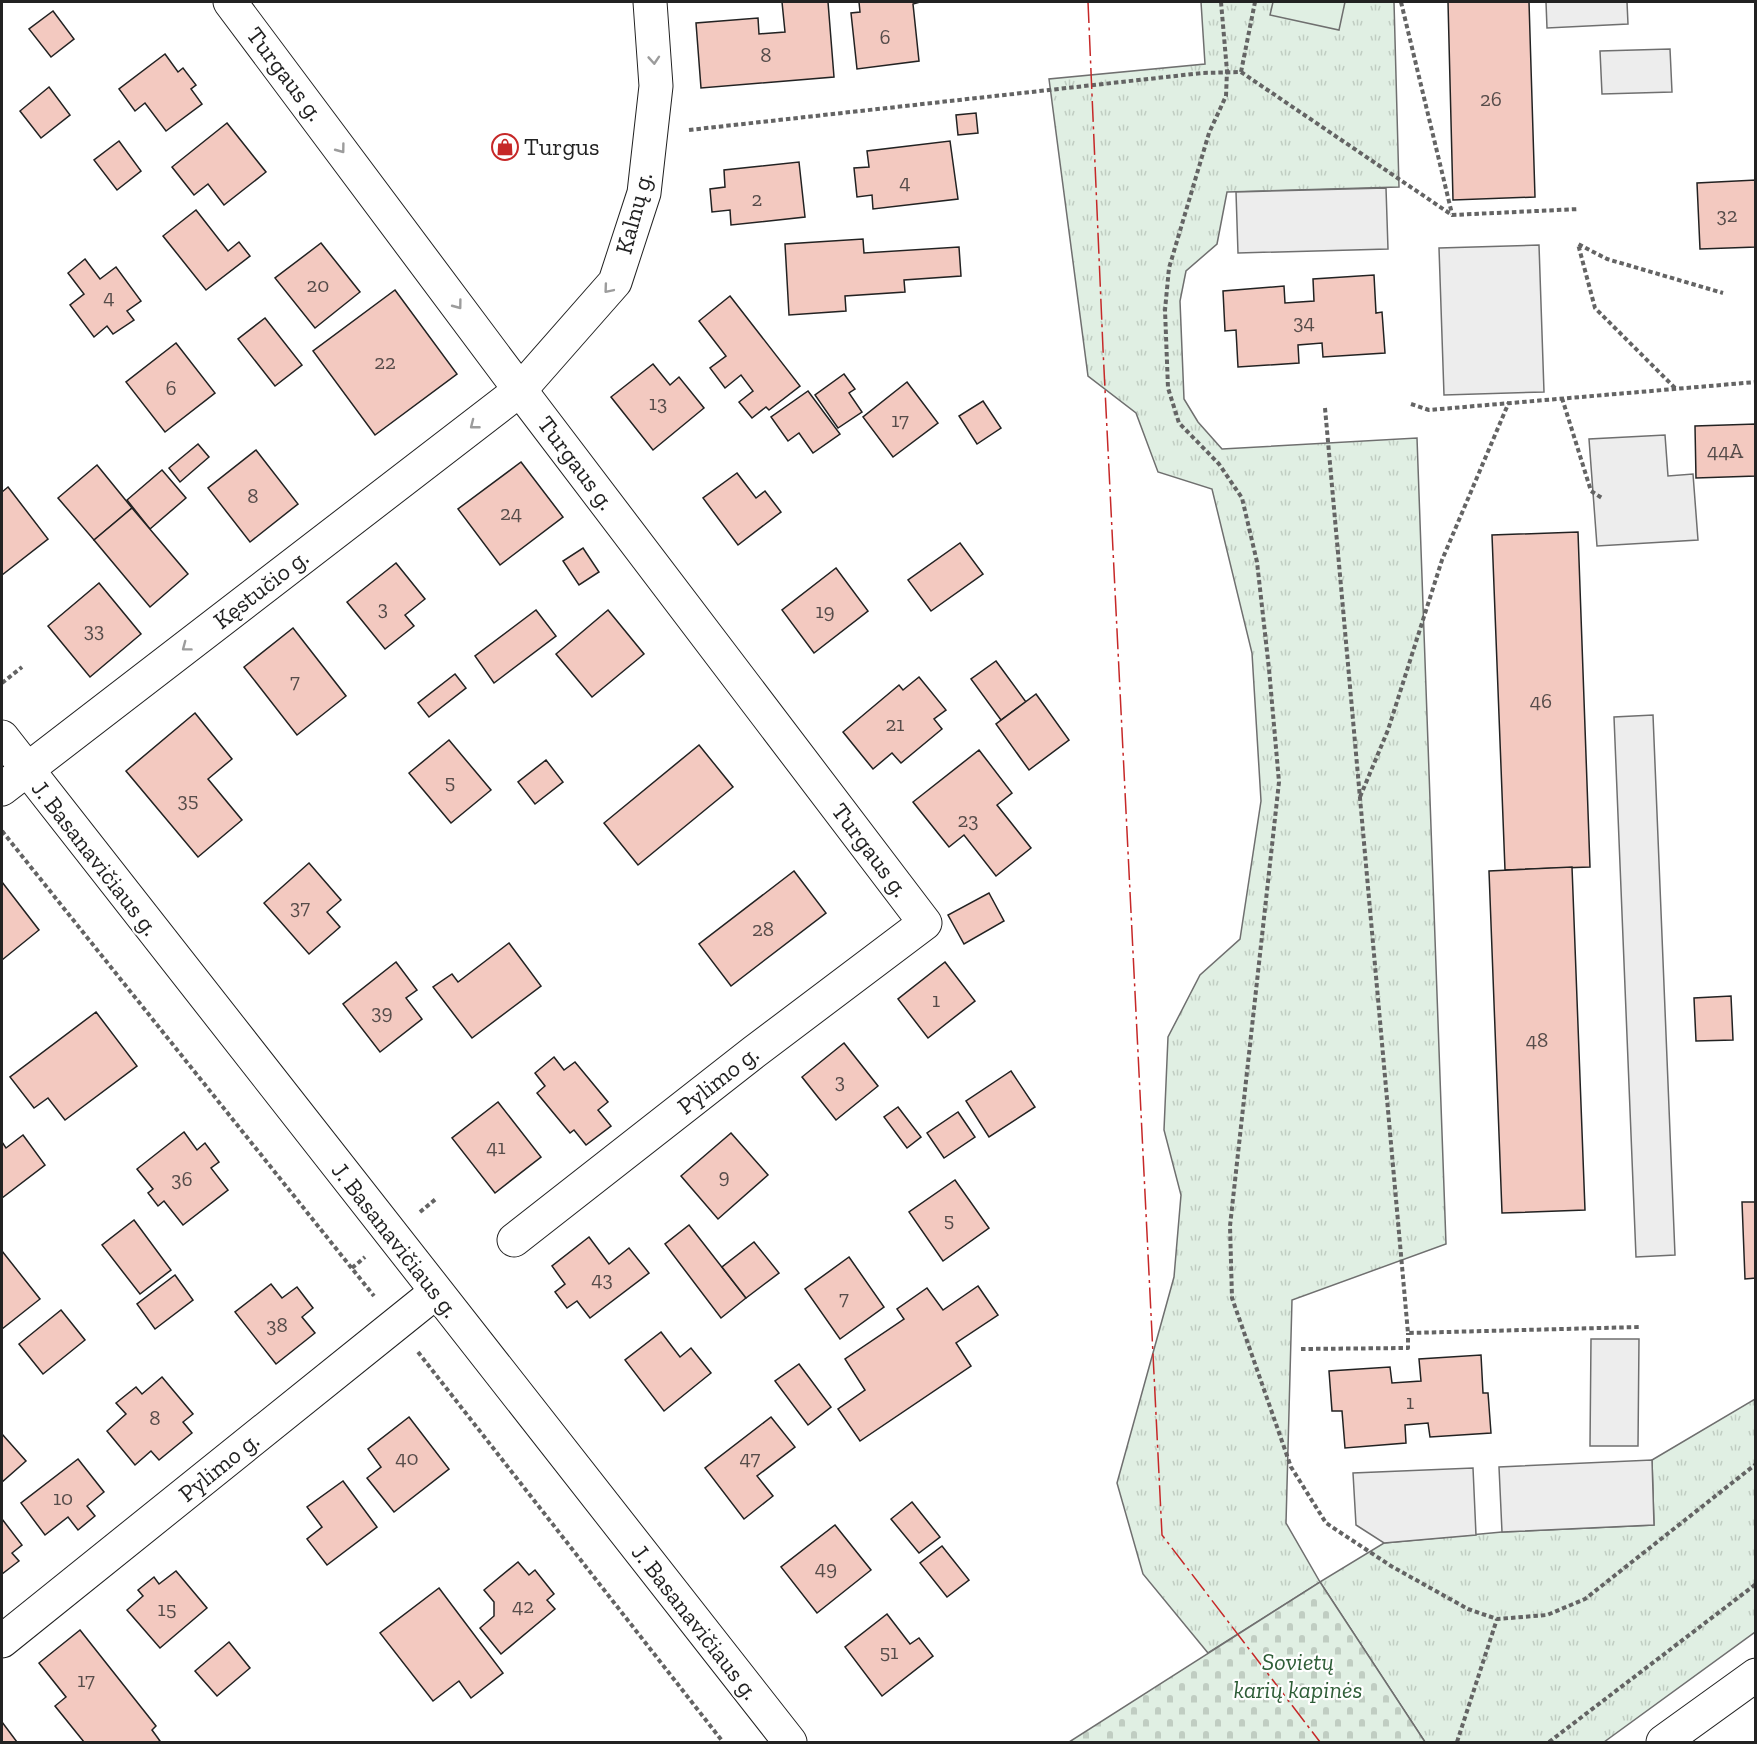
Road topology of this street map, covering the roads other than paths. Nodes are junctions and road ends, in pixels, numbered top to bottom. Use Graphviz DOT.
graph roads {
  1 [pos="230,2"];
  2 [pos="650,2"];
  3 [pos="520,390"];
  4 [pos="2,737"];
  5 [pos="14,779"];
  6 [pos="925,922"];
  7 [pos="514,1240"];
  8 [pos="436,1292"];
  9 [pos="2,1641"];
  10 [pos="1755,1675"];
  11 [pos="790,1743"];
  12 [pos="1663,1743"];
  1 -- 3 [label="street, Turgaus g., one-way"];
  2 -- 3 [label="street, Kalnų g., one-way"];
  3 -- 5 [label="street, Kęstučio g., one-way"];
  3 -- 6 [label="street, Turgaus g."];
  4 -- 5 [label="street, J. Basanavičiaus g."];
  5 -- 8 [label="street, J. Basanavičiaus g."];
  6 -- 7 [label="street, Pylimo g."];
  8 -- 9 [label="street, Pylimo g."];
  8 -- 11 [label="street, J. Basanavičiaus g."];
  10 -- 12 [label="street"];
}
